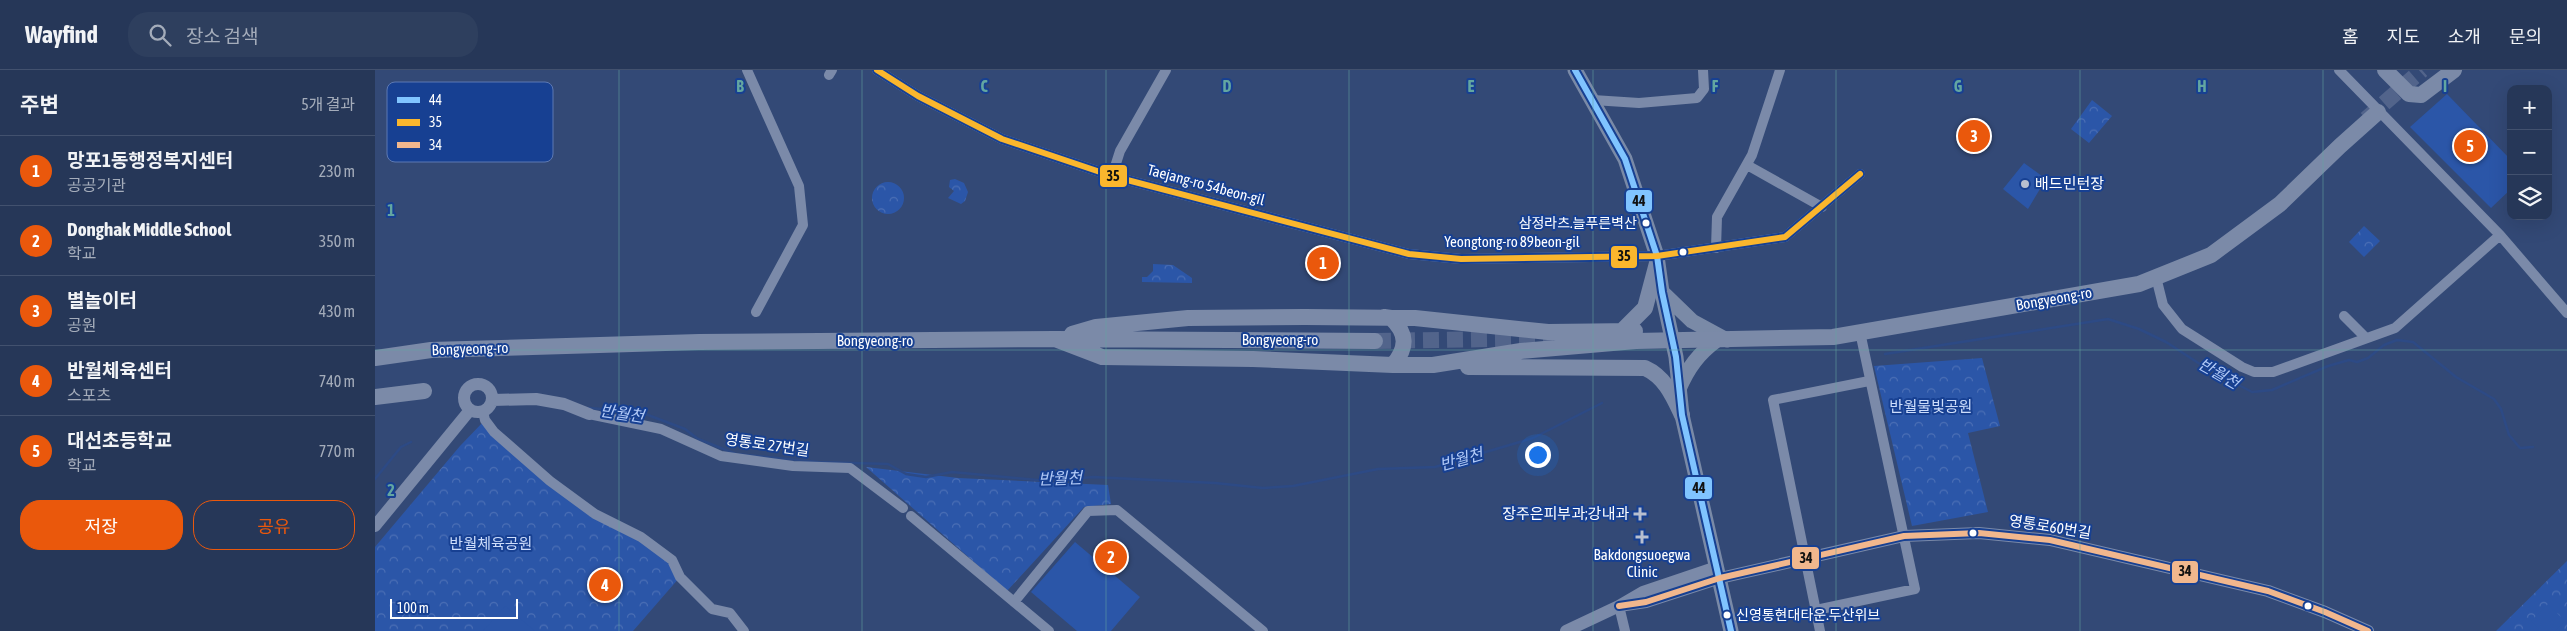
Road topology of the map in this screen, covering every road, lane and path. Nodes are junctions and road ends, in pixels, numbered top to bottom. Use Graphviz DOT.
graph roads {
  1 [pos="747,70"];
  2 [pos="877,70"];
  3 [pos="1166,70"];
  4 [pos="1575,70"];
  5 [pos="1703,70"];
  6 [pos="1780,70"];
  7 [pos="2339,70"];
  8 [pos="2385,70"];
  9 [pos="2454,70"];
  10 [pos="1593,100"];
  11 [pos="2378,112"];
  12 [pos="1747,165"];
  13 [pos="1860,174"];
  14 [pos="1112,176"];
  15 [pos="1822,207"];
  16 [pos="1311,228"];
  17 [pos="2500,235"];
  18 [pos="1716,248"];
  19 [pos="1657,259"];
  20 [pos="2156,277"];
  21 [pos="1662,292"];
  22 [pos="755,312"];
  23 [pos="2567,313"];
  24 [pos="2345,316"];
  25 [pos="1376,317"];
  26 [pos="1621,332"];
  27 [pos="1860,332"];
  28 [pos="2366,338"];
  29 [pos="1055,339"];
  30 [pos="1722,340"];
  31 [pos="1375,341"];
  32 [pos="1673,341"];
  33 [pos="375,358"];
  34 [pos="1393,365"];
  35 [pos="1433,365"];
  36 [pos="1869,381"];
  37 [pos="1679,389"];
  38 [pos="424,391"];
  39 [pos="375,397"];
  40 [pos="493,400"];
  41 [pos="470,410"];
  42 [pos="483,412"];
  43 [pos="589,414"];
  44 [pos="1683,415"];
  45 [pos="903,508"];
  46 [pos="1705,513"];
  47 [pos="911,516"];
  48 [pos="375,526"];
  49 [pos="1904,536"];
  50 [pos="1805,558"];
  51 [pos="1718,573"];
  52 [pos="1688,576"];
  53 [pos="1013,602"];
  54 [pos="1619,606"];
  55 [pos="1816,610"];
  56 [pos="744,631"];
  57 [pos="1049,631"];
  58 [pos="1263,631"];
  59 [pos="1566,631"];
  60 [pos="1625,631"];
  61 [pos="1731,631"];
  62 [pos="1820,631"];
  63 [pos="2368,631"];
  1 -- 22 [label="street"];
  2 -- 14 [label="street, Taejang-ro 54beon-gil"];
  3 -- 14 [label="street"];
  4 -- 10 [label="main road"];
  5 -- 10 [label="street"];
  6 -- 12 [label="street"];
  7 -- 11 [label="street"];
  8 -- 9 [label="highway"];
  10 -- 19 [label="main road"];
  11 -- 17 [label="street"];
  11 -- 20 [label="highway, Bongyeong-ro"];
  12 -- 15 [label="street"];
  12 -- 18 [label="street"];
  13 -- 15 [label="street, Yeongtong-ro 89beon-gil"];
  14 -- 16 [label="street, Taejang-ro 54beon-gil"];
  15 -- 18 [label="street, Yeongtong-ro 89beon-gil"];
  16 -- 19 [label="street, Yeongtong-ro 89beon-gil"];
  17 -- 23 [label="street"];
  17 -- 28 [label="street"];
  18 -- 19 [label="street, Yeongtong-ro 89beon-gil"];
  19 -- 21 [label="main road"];
  19 -- 26 [label="highway"];
  20 -- 27 [label="highway, Bongyeong-ro"];
  20 -- 28 [label="street"];
  21 -- 30 [label="main road"];
  21 -- 32 [label="main road"];
  24 -- 28 [label="street"];
  25 -- 26 [label="highway"];
  25 -- 29 [label="highway"];
  25 -- 34 [label="highway"];
  26 -- 32 [label="highway"];
  27 -- 30 [label="highway, Bongyeong-ro"];
  27 -- 36 [label="street"];
  29 -- 31 [label="highway, Bongyeong-ro"];
  29 -- 33 [label="highway, Bongyeong-ro"];
  29 -- 34 [label="highway"];
  30 -- 32 [label="highway, Bongyeong-ro"];
  30 -- 37 [label="main road"];
  32 -- 35 [label="highway, Bongyeong-ro"];
  32 -- 37 [label="main road"];
  34 -- 35 [label="highway"];
  35 -- 44 [label="highway"];
  36 -- 49 [label="street"];
  36 -- 50 [label="street"];
  37 -- 44 [label="main road"];
  38 -- 39 [label="highway"];
  40 -- 41 [label="street"];
  40 -- 42 [label="street"];
  40 -- 43 [label="street"];
  41 -- 42 [label="street"];
  41 -- 48 [label="street"];
  42 -- 56 [label="street"];
  43 -- 45 [label="street, 영통로 27번길"];
  44 -- 46 [label="main road"];
  46 -- 51 [label="main road"];
  46 -- 52 [label="street"];
  47 -- 53 [label="street"];
  49 -- 50 [label="street, 영통로60번길"];
  49 -- 55 [label="street"];
  49 -- 63 [label="street, 영통로60번길"];
  50 -- 51 [label="street, 영통로60번길"];
  50 -- 55 [label="street"];
  51 -- 52 [label="street"];
  51 -- 54 [label="street"];
  51 -- 61 [label="main road"];
  52 -- 54 [label="street"];
  53 -- 57 [label="street"];
  53 -- 58 [label="street"];
  54 -- 59 [label="street"];
  54 -- 60 [label="street"];
  55 -- 62 [label="street"];
}
